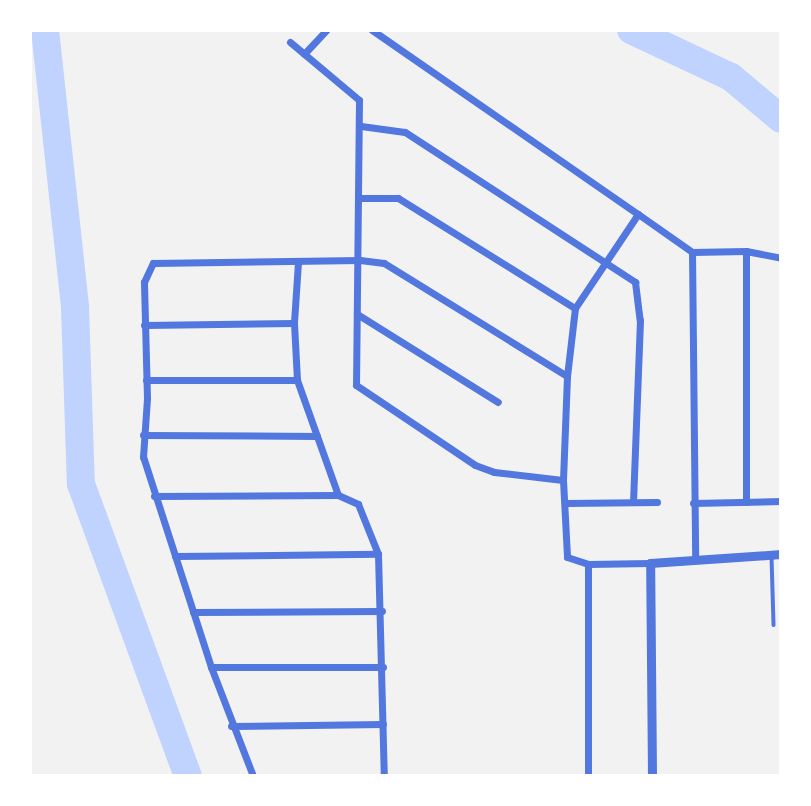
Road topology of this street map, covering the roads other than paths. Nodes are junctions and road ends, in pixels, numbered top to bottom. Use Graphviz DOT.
graph roads {
  1 [pos="327,30"];
  2 [pos="373,30"];
  3 [pos="290,42"];
  4 [pos="304,54"];
  5 [pos="361,126"];
  6 [pos="360,198"];
  7 [pos="638,214"];
  8 [pos="746,251"];
  9 [pos="692,252"];
  10 [pos="781,258"];
  11 [pos="360,260"];
  12 [pos="298,262"];
  13 [pos="603,264"];
  14 [pos="575,308"];
  15 [pos="357,314"];
  16 [pos="294,323"];
  17 [pos="144,325"];
  18 [pos="567,376"];
  19 [pos="146,380"];
  20 [pos="297,380"];
  21 [pos="498,402"];
  22 [pos="143,435"];
  23 [pos="317,436"];
  24 [pos="563,480"];
  25 [pos="338,495"];
  26 [pos="154,496"];
  27 [pos="781,501"];
  28 [pos="633,502"];
  29 [pos="657,502"];
  30 [pos="746,502"];
  31 [pos="566,503"];
  32 [pos="694,503"];
  33 [pos="378,554"];
  34 [pos="777,555"];
  35 [pos="175,556"];
  36 [pos="695,560"];
  37 [pos="650,563"];
  38 [pos="589,564"];
  39 [pos="382,611"];
  40 [pos="193,612"];
  41 [pos="774,625"];
  42 [pos="211,667"];
  43 [pos="383,667"];
  44 [pos="383,724"];
  45 [pos="231,726"];
  46 [pos="253,776"];
  47 [pos="384,776"];
  48 [pos="588,776"];
  49 [pos="652,776"];
  1 -- 4 [label="street"];
  2 -- 7 [label="street"];
  3 -- 4 [label="street"];
  4 -- 5 [label="street"];
  5 -- 6 [label="street"];
  5 -- 13 [label="street"];
  6 -- 11 [label="street"];
  6 -- 14 [label="street"];
  7 -- 9 [label="street"];
  7 -- 13 [label="street"];
  8 -- 9 [label="street"];
  8 -- 10 [label="street"];
  8 -- 30 [label="street"];
  9 -- 32 [label="street"];
  11 -- 12 [label="street"];
  11 -- 15 [label="street"];
  11 -- 18 [label="street"];
  12 -- 16 [label="street"];
  12 -- 17 [label="street"];
  13 -- 14 [label="street"];
  13 -- 28 [label="street"];
  14 -- 18 [label="street"];
  15 -- 21 [label="street"];
  15 -- 24 [label="street"];
  16 -- 17 [label="street"];
  16 -- 20 [label="street"];
  17 -- 19 [label="street"];
  18 -- 24 [label="street"];
  19 -- 20 [label="street"];
  19 -- 22 [label="street"];
  20 -- 23 [label="street"];
  22 -- 23 [label="street"];
  22 -- 26 [label="street"];
  23 -- 25 [label="street"];
  24 -- 31 [label="street"];
  25 -- 26 [label="street"];
  25 -- 33 [label="street"];
  26 -- 35 [label="street"];
  27 -- 30 [label="street"];
  28 -- 29 [label="street"];
  28 -- 31 [label="street"];
  30 -- 32 [label="street"];
  31 -- 38 [label="street"];
  32 -- 36 [label="street"];
  33 -- 35 [label="street"];
  33 -- 39 [label="street"];
  34 -- 36 [label="street"];
  34 -- 41 [label="lane"];
  35 -- 40 [label="street"];
  36 -- 37 [label="street"];
  37 -- 38 [label="street"];
  37 -- 49 [label="street"];
  38 -- 48 [label="street"];
  39 -- 40 [label="street"];
  39 -- 43 [label="street"];
  40 -- 42 [label="street"];
  42 -- 43 [label="street"];
  42 -- 45 [label="street"];
  43 -- 44 [label="street"];
  44 -- 45 [label="street"];
  44 -- 47 [label="street"];
  45 -- 46 [label="street"];
}
